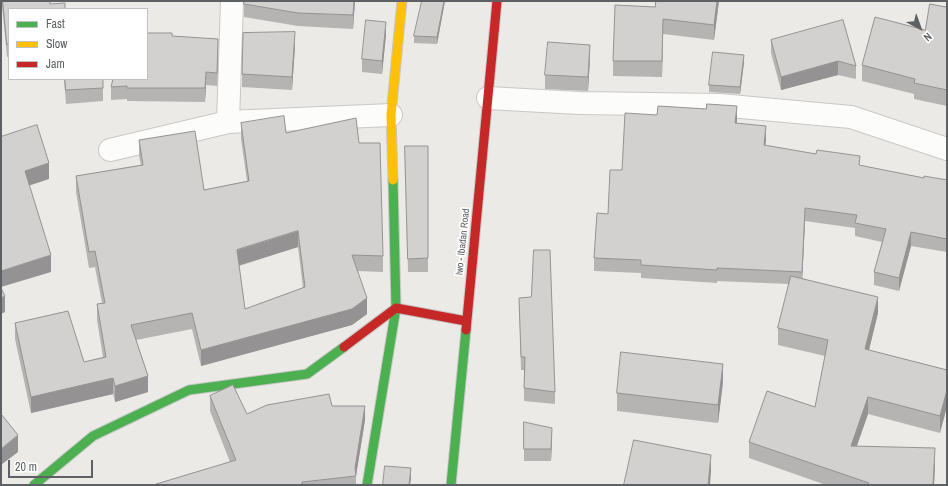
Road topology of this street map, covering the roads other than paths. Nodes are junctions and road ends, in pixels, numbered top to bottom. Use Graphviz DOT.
graph roads {
  1 [pos="232,1"];
  2 [pos="402,1"];
  3 [pos="497,1"];
  4 [pos="488,98"];
  5 [pos="391,115"];
  6 [pos="228,122"];
  7 [pos="947,149"];
  8 [pos="110,150"];
  9 [pos="396,308"];
  10 [pos="466,321"];
  11 [pos="34,485"];
  12 [pos="367,485"];
  13 [pos="451,485"];
  1 -- 6 [label="street"];
  2 -- 5 [label="street"];
  3 -- 4 [label="street, Iwo - Ibadan Road"];
  4 -- 7 [label="street"];
  4 -- 10 [label="street, Iwo - Ibadan Road"];
  5 -- 6 [label="street"];
  5 -- 9 [label="street"];
  6 -- 8 [label="street"];
  9 -- 10 [label="street"];
  9 -- 11 [label="street"];
  9 -- 12 [label="street"];
  10 -- 13 [label="street, Iwo - Ibadan Road"];
}
